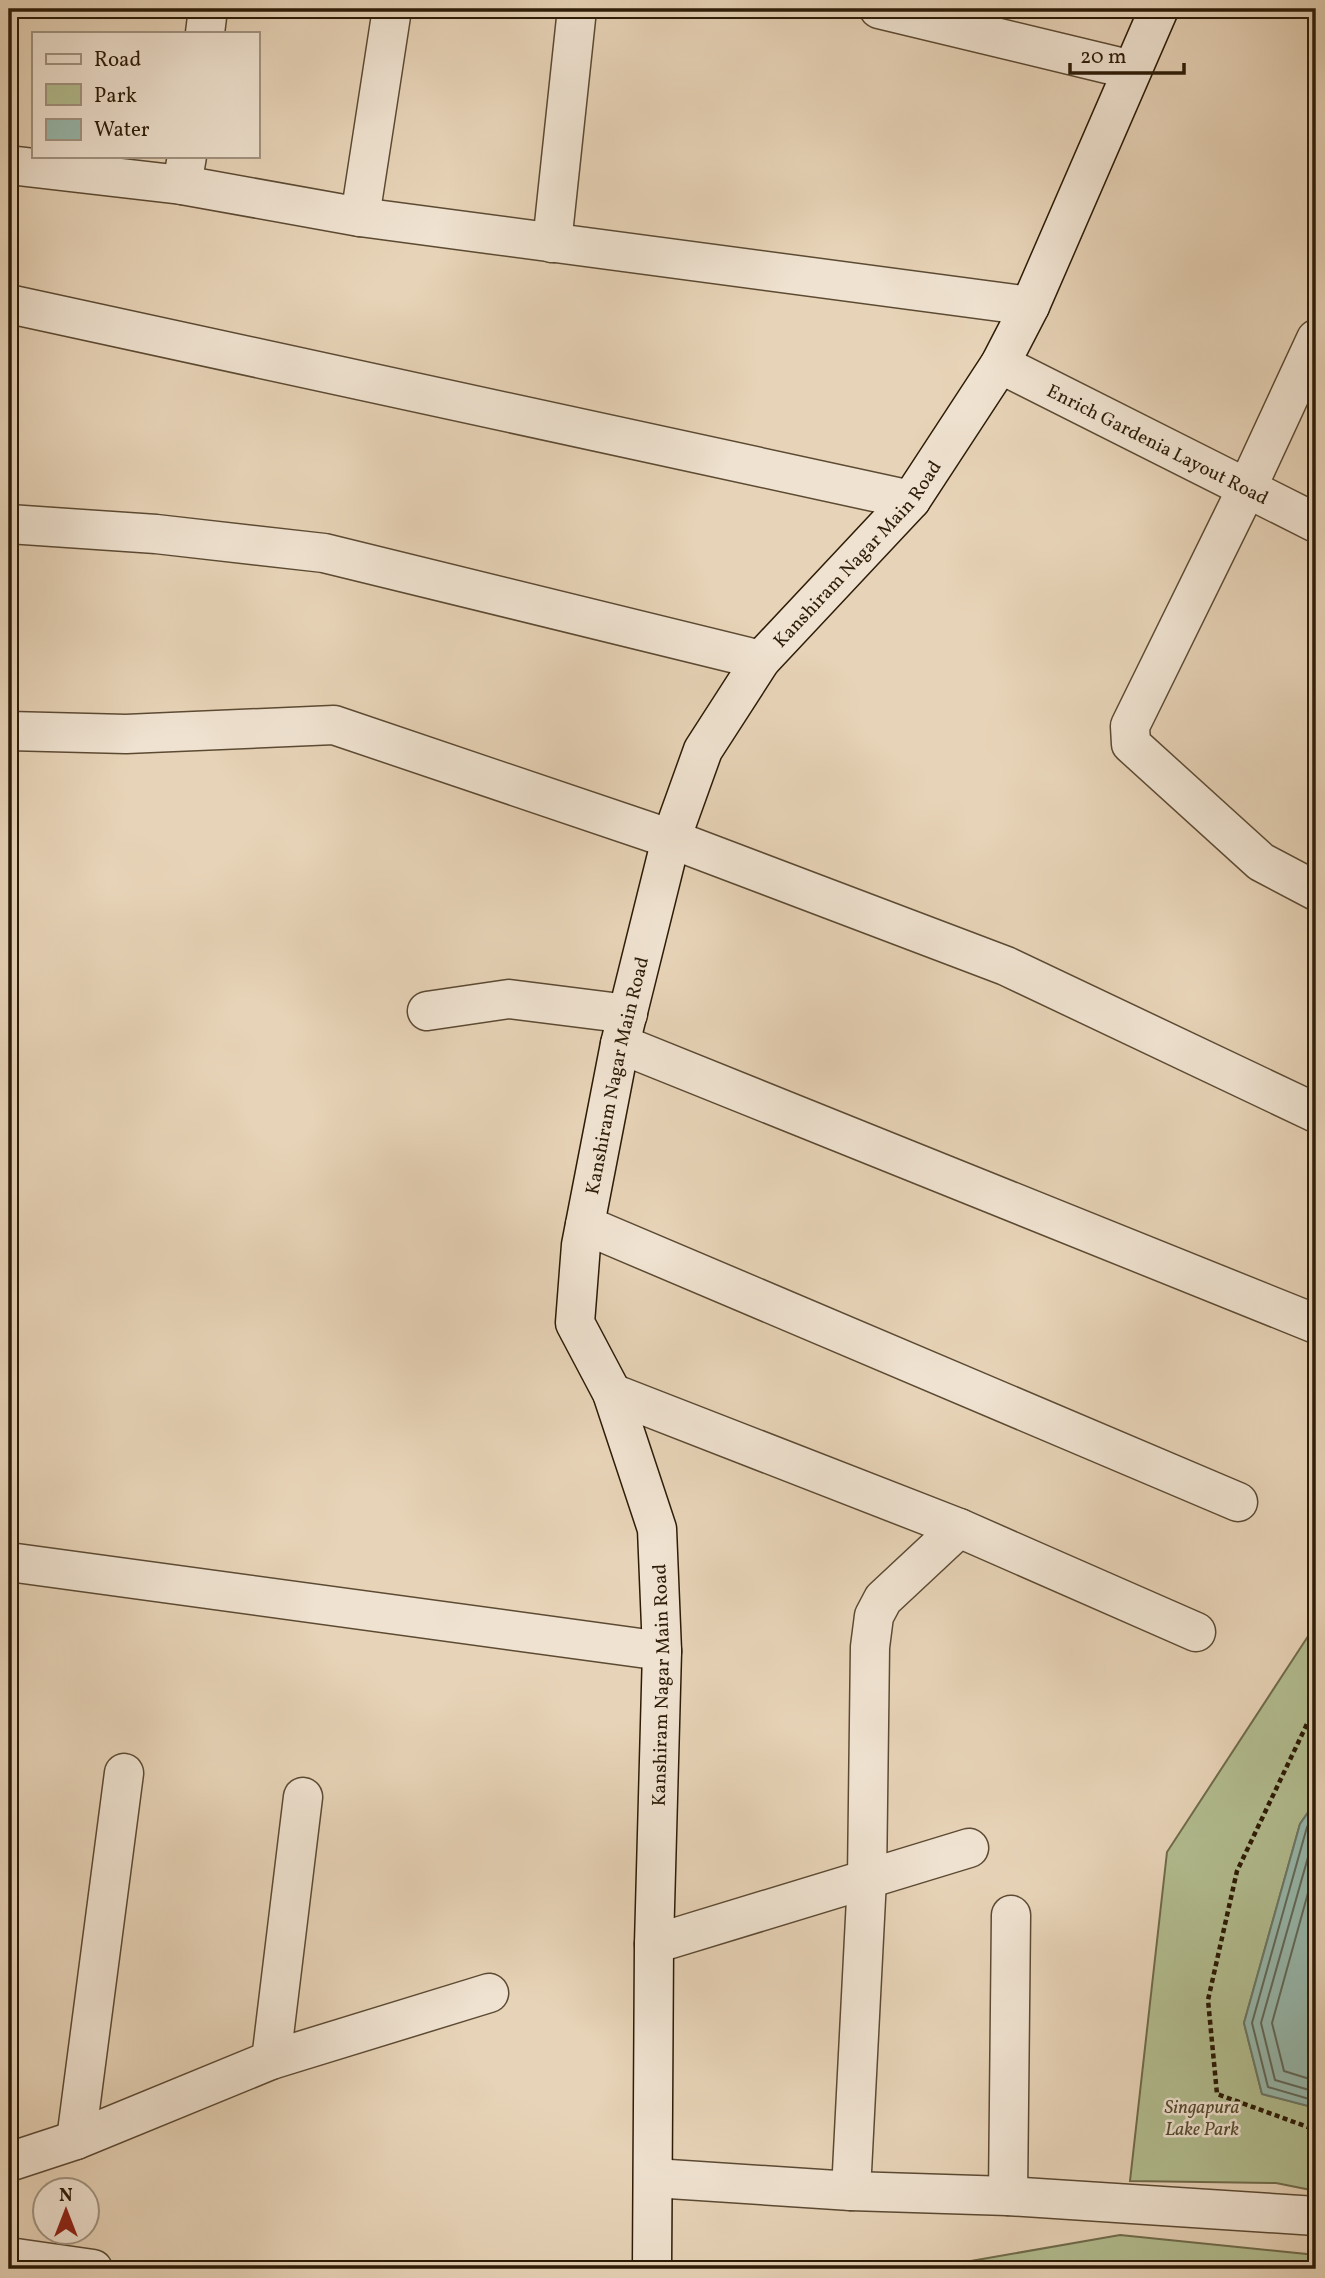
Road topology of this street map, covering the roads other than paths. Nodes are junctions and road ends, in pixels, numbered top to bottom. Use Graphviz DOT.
graph roads {
  1 [pos="208,9"];
  2 [pos="392,9"];
  3 [pos="577,9"];
  4 [pos="879,9"];
  5 [pos="1159,9"];
  6 [pos="205,32"];
  7 [pos="1132,70"];
  8 [pos="9,165"];
  9 [pos="184,171"];
  10 [pos="360,217"];
  11 [pos="552,243"];
  12 [pos="9,304"];
  13 [pos="1030,306"];
  14 [pos="1316,339"];
  15 [pos="1000,364"];
  16 [pos="1247,488"];
  17 [pos="911,500"];
  18 [pos="1316,523"];
  19 [pos="9,524"];
  20 [pos="761,660"];
  21 [pos="9,731"];
  22 [pos="671,839"];
  23 [pos="1316,891"];
  24 [pos="428,1011"];
  25 [pos="624,1029"];
  26 [pos="1316,1113"];
  27 [pos="585,1225"];
  28 [pos="1316,1324"];
  29 [pos="612,1393"];
  30 [pos="1238,1502"];
  31 [pos="959,1528"];
  32 [pos="9,1562"];
  33 [pos="1196,1632"];
  34 [pos="662,1651"];
  35 [pos="124,1773"];
  36 [pos="303,1797"];
  37 [pos="969,1849"];
  38 [pos="867,1879"];
  39 [pos="1011,1915"];
  40 [pos="654,1944"];
  41 [pos="489,1993"];
  42 [pos="271,2060"];
  43 [pos="76,2140"];
  44 [pos="9,2162"];
  45 [pos="654,2178"];
  46 [pos="851,2191"];
  47 [pos="1008,2196"];
  48 [pos="1316,2216"];
  49 [pos="9,2257"];
  50 [pos="93,2269"];
  51 [pos="652,2269"];
  1 -- 6 [label="street"];
  2 -- 10 [label="street"];
  3 -- 11 [label="street"];
  4 -- 7 [label="street"];
  5 -- 7 [label="street, Kanshiram Nagar Main Road"];
  7 -- 13 [label="street, Kanshiram Nagar Main Road"];
  8 -- 9 [label="street"];
  9 -- 10 [label="street"];
  10 -- 11 [label="street"];
  11 -- 13 [label="street"];
  12 -- 17 [label="street"];
  13 -- 15 [label="street, Kanshiram Nagar Main Road"];
  14 -- 16 [label="street"];
  15 -- 16 [label="street, Enrich Gardenia Layout Road"];
  15 -- 17 [label="street, Kanshiram Nagar Main Road"];
  16 -- 18 [label="street, Enrich Gardenia Layout Road"];
  16 -- 23 [label="street"];
  17 -- 20 [label="street, Kanshiram Nagar Main Road"];
  19 -- 20 [label="street"];
  20 -- 22 [label="street, Kanshiram Nagar Main Road"];
  21 -- 22 [label="street"];
  22 -- 25 [label="street, Kanshiram Nagar Main Road"];
  22 -- 26 [label="street"];
  24 -- 25 [label="street"];
  25 -- 27 [label="street, Kanshiram Nagar Main Road"];
  25 -- 28 [label="street"];
  27 -- 29 [label="street, Kanshiram Nagar Main Road"];
  27 -- 30 [label="street"];
  29 -- 31 [label="street"];
  29 -- 34 [label="street, Kanshiram Nagar Main Road"];
  31 -- 33 [label="street"];
  31 -- 38 [label="street"];
  32 -- 34 [label="street"];
  34 -- 40 [label="street, Kanshiram Nagar Main Road"];
  35 -- 43 [label="street"];
  36 -- 42 [label="street"];
  37 -- 38 [label="street"];
  38 -- 40 [label="street"];
  38 -- 46 [label="street"];
  39 -- 47 [label="street"];
  40 -- 45 [label="street, Kanshiram Nagar Main Road"];
  41 -- 42 [label="street"];
  42 -- 43 [label="street"];
  43 -- 44 [label="street"];
  45 -- 46 [label="street"];
  45 -- 51 [label="street, Kanshiram Nagar Main Road"];
  46 -- 47 [label="street"];
  47 -- 48 [label="street"];
  49 -- 50 [label="street"];
}
